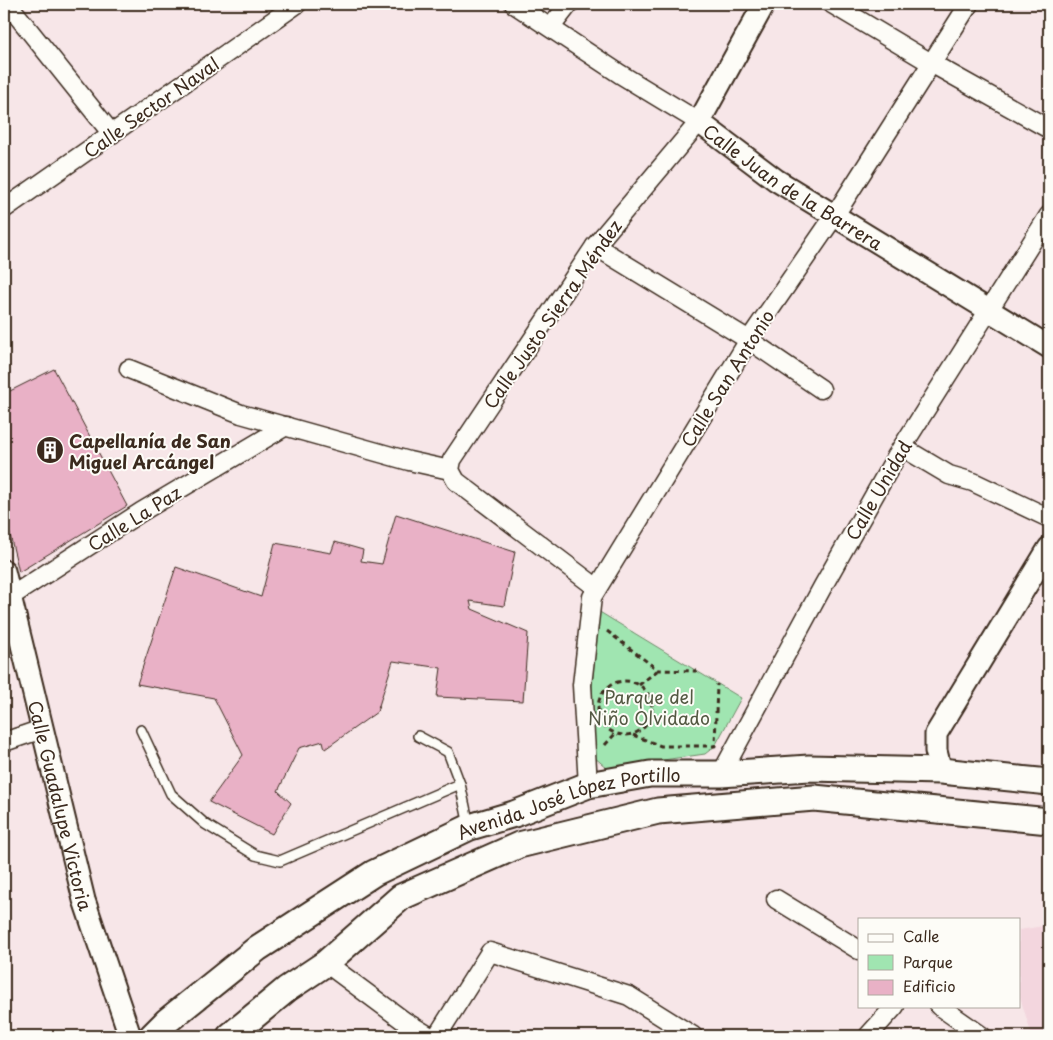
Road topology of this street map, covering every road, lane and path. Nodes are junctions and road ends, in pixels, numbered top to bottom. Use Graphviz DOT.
graph roads {
  1 [pos="8,4"];
  2 [pos="514,4"];
  3 [pos="569,4"];
  4 [pos="764,4"];
  5 [pos="832,4"];
  6 [pos="969,4"];
  7 [pos="287,7"];
  8 [pos="551,26"];
  9 [pos="931,63"];
  10 [pos="698,122"];
  11 [pos="1049,129"];
  12 [pos="112,134"];
  13 [pos="4,209"];
  14 [pos="835,215"];
  15 [pos="1049,215"];
  16 [pos="595,246"];
  17 [pos="990,310"];
  18 [pos="749,340"];
  19 [pos="1049,347"];
  20 [pos="129,369"];
  21 [pos="821,389"];
  22 [pos="286,426"];
  23 [pos="902,448"];
  24 [pos="450,470"];
  25 [pos="1049,518"];
  26 [pos="1049,548"];
  27 [pos="4,571"];
  28 [pos="597,588"];
  29 [pos="10,597"];
  30 [pos="606,630"];
  31 [pos="658,670"];
  32 [pos="697,671"];
  33 [pos="717,684"];
  34 [pos="639,685"];
  35 [pos="651,699"];
  36 [pos="658,701"];
  37 [pos="42,729"];
  38 [pos="141,730"];
  39 [pos="632,735"];
  40 [pos="418,736"];
  41 [pos="4,742"];
  42 [pos="885,769"];
  43 [pos="941,771"];
  44 [pos="721,774"];
  45 [pos="1004,778"];
  46 [pos="1049,782"];
  47 [pos="460,784"];
  48 [pos="588,785"];
  49 [pos="873,804"];
  50 [pos="959,812"];
  51 [pos="1002,816"];
  52 [pos="1049,821"];
  53 [pos="470,827"];
  54 [pos="776,899"];
  55 [pos="858,949"];
  56 [pos="326,963"];
  57 [pos="894,1008"];
  58 [pos="942,1008"];
  59 [pos="130,1036"];
  60 [pos="152,1036"];
  61 [pos="230,1036"];
  62 [pos="429,1036"];
  63 [pos="436,1036"];
  64 [pos="693,1036"];
  65 [pos="868,1036"];
  66 [pos="982,1036"];
  1 -- 12 [label="street"];
  2 -- 8 [label="street, Calle Juan de la Barrera"];
  3 -- 8 [label="street"];
  4 -- 10 [label="street, Calle Justo Sierra Méndez"];
  5 -- 9 [label="street"];
  6 -- 9 [label="street, Calle San Antonio"];
  7 -- 12 [label="street, Calle Sector Naval"];
  8 -- 10 [label="street, Calle Juan de la Barrera"];
  9 -- 11 [label="street"];
  9 -- 14 [label="street, Calle San Antonio"];
  10 -- 14 [label="street, Calle Juan de la Barrera"];
  10 -- 16 [label="street, Calle Justo Sierra Méndez"];
  12 -- 13 [label="street, Calle Sector Naval"];
  14 -- 17 [label="street, Calle Juan de la Barrera"];
  14 -- 18 [label="street, Calle San Antonio"];
  15 -- 17 [label="street, Calle Unidad"];
  16 -- 18 [label="street"];
  16 -- 24 [label="street, Calle Justo Sierra Méndez"];
  17 -- 19 [label="street, Calle Juan de la Barrera"];
  17 -- 23 [label="street, Calle Unidad"];
  18 -- 21 [label="street"];
  18 -- 28 [label="street, Calle San Antonio"];
  20 -- 22 [label="street"];
  22 -- 24 [label="street"];
  22 -- 29 [label="street, Calle La Paz"];
  23 -- 25 [label="street"];
  23 -- 44 [label="street, Calle Unidad"];
  24 -- 28 [label="street"];
  26 -- 43 [label="street"];
  27 -- 29 [label="street, Calle Guadalupe Victoria"];
  28 -- 48 [label="street, Calle San Antonio"];
  29 -- 37 [label="street, Calle Guadalupe Victoria"];
  30 -- 31 [label="path"];
  31 -- 32 [label="path"];
  31 -- 34 [label="path"];
  33 -- 39 [label="path"];
  34 -- 35 [label="path"];
  34 -- 39 [label="path"];
  35 -- 36 [label="path"];
  35 -- 39 [label="path"];
  37 -- 41 [label="street"];
  37 -- 59 [label="street, Calle Guadalupe Victoria"];
  38 -- 47 [label="lane"];
  40 -- 47 [label="lane"];
  42 -- 43 [label="main road, Avenida José López Portillo"];
  42 -- 44 [label="main road, Avenida José López Portillo"];
  42 -- 49 [label="main road"];
  43 -- 45 [label="main road, Avenida José López Portillo"];
  43 -- 50 [label="main road"];
  44 -- 48 [label="main road, Avenida José López Portillo"];
  45 -- 46 [label="main road, Avenida José López Portillo"];
  45 -- 51 [label="main road"];
  47 -- 53 [label="lane"];
  48 -- 53 [label="main road, Avenida José López Portillo"];
  49 -- 50 [label="main road, Avenida José López Portillo"];
  49 -- 56 [label="main road, Avenida José López Portillo"];
  50 -- 51 [label="main road, Avenida José López Portillo"];
  51 -- 52 [label="main road, Avenida José López Portillo"];
  53 -- 60 [label="main road, Avenida José López Portillo"];
  54 -- 55 [label="street"];
  56 -- 61 [label="main road, Avenida José López Portillo"];
  56 -- 62 [label="street"];
  57 -- 65 [label="street"];
  58 -- 66 [label="street"];
  63 -- 64 [label="street"];
}
